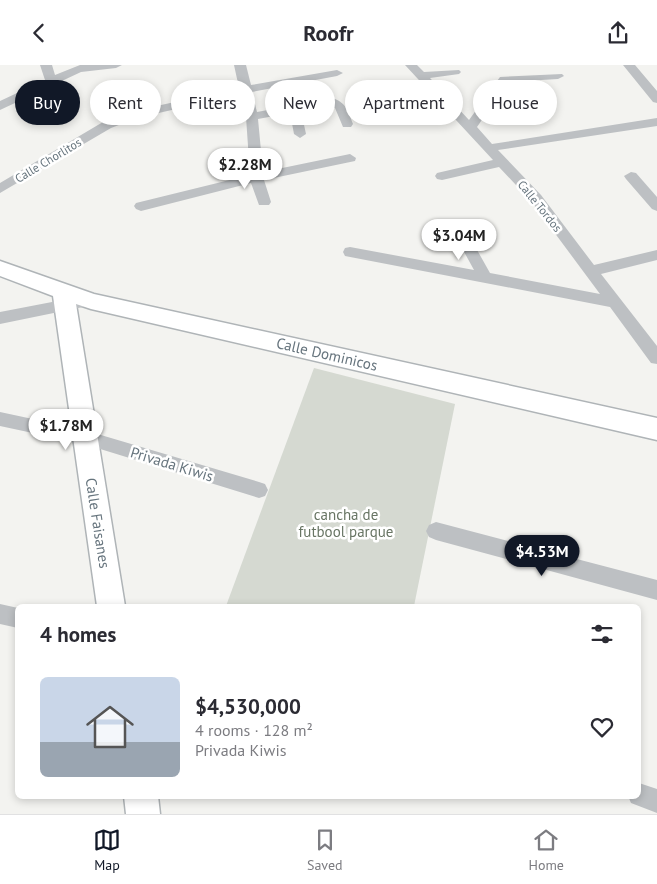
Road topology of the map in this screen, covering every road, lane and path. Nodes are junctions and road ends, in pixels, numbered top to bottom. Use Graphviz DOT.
graph roads {
  1 [pos="46,65"];
  2 [pos="116,65"];
  3 [pos="240,65"];
  4 [pos="411,65"];
  5 [pos="629,65"];
  6 [pos="455,71"];
  7 [pos="336,73"];
  8 [pos="420,76"];
  9 [pos="558,76"];
  10 [pos="51,80"];
  11 [pos="54,80"];
  12 [pos="243,80"];
  13 [pos="255,88"];
  14 [pos="656,95"];
  15 [pos="15,99"];
  16 [pos="335,103"];
  17 [pos="0,106"];
  18 [pos="171,107"];
  19 [pos="345,120"];
  20 [pos="657,122"];
  21 [pos="253,125"];
  22 [pos="298,125"];
  23 [pos="470,128"];
  24 [pos="300,134"];
  25 [pos="488,148"];
  26 [pos="350,158"];
  27 [pos="502,163"];
  28 [pos="442,176"];
  29 [pos="258,177"];
  30 [pos="631,177"];
  31 [pos="0,189"];
  32 [pos="654,198"];
  33 [pos="264,202"];
  34 [pos="141,206"];
  35 [pos="458,228"];
  36 [pos="350,252"];
  37 [pos="657,255"];
  38 [pos="0,267"];
  39 [pos="590,271"];
  40 [pos="486,279"];
  41 [pos="64,298"];
  42 [pos="614,302"];
  43 [pos="0,318"];
  44 [pos="654,349"];
  45 [pos="0,419"];
  46 [pos="657,429"];
  47 [pos="84,437"];
  48 [pos="259,490"];
  49 [pos="436,531"];
  50 [pos="657,590"];
  51 [pos="111,604"];
  52 [pos="0,614"];
  53 [pos="15,617"];
  54 [pos="641,796"];
  55 [pos="141,799"];
  56 [pos="657,801"];
  57 [pos="143,814"];
  1 -- 10 [label="street"];
  2 -- 11 [label="street"];
  3 -- 12 [label="street"];
  4 -- 8 [label="street, Calle Tordos"];
  5 -- 14 [label="street"];
  6 -- 8 [label="street"];
  7 -- 13 [label="street, Calle Chorlitos"];
  8 -- 23 [label="street, Calle Tordos"];
  9 -- 23 [label="street"];
  15 -- 17 [label="street"];
  16 -- 19 [label="street"];
  18 -- 31 [label="street, Calle Chorlitos"];
  20 -- 25 [label="street"];
  21 -- 29 [label="street"];
  22 -- 24 [label="street"];
  23 -- 25 [label="street, Calle Tordos"];
  25 -- 27 [label="street, Calle Tordos"];
  26 -- 29 [label="street"];
  27 -- 28 [label="street"];
  27 -- 39 [label="street, Calle Tordos"];
  29 -- 33 [label="street"];
  29 -- 34 [label="street"];
  30 -- 32 [label="street"];
  35 -- 40 [label="street"];
  36 -- 40 [label="street"];
  37 -- 39 [label="street"];
  38 -- 41 [label="street, Calle Dominicos"];
  39 -- 42 [label="street, Calle Tordos"];
  40 -- 42 [label="street"];
  41 -- 43 [label="street"];
  41 -- 46 [label="street, Calle Dominicos"];
  41 -- 47 [label="street, Calle Faisanes"];
  42 -- 44 [label="street, Calle Tordos"];
  45 -- 47 [label="street, Privada Kiwis"];
  47 -- 48 [label="street, Privada Kiwis"];
  47 -- 51 [label="street, Calle Faisanes"];
  49 -- 50 [label="street"];
  52 -- 53 [label="street"];
  54 -- 56 [label="street"];
  55 -- 57 [label="street"];
}
